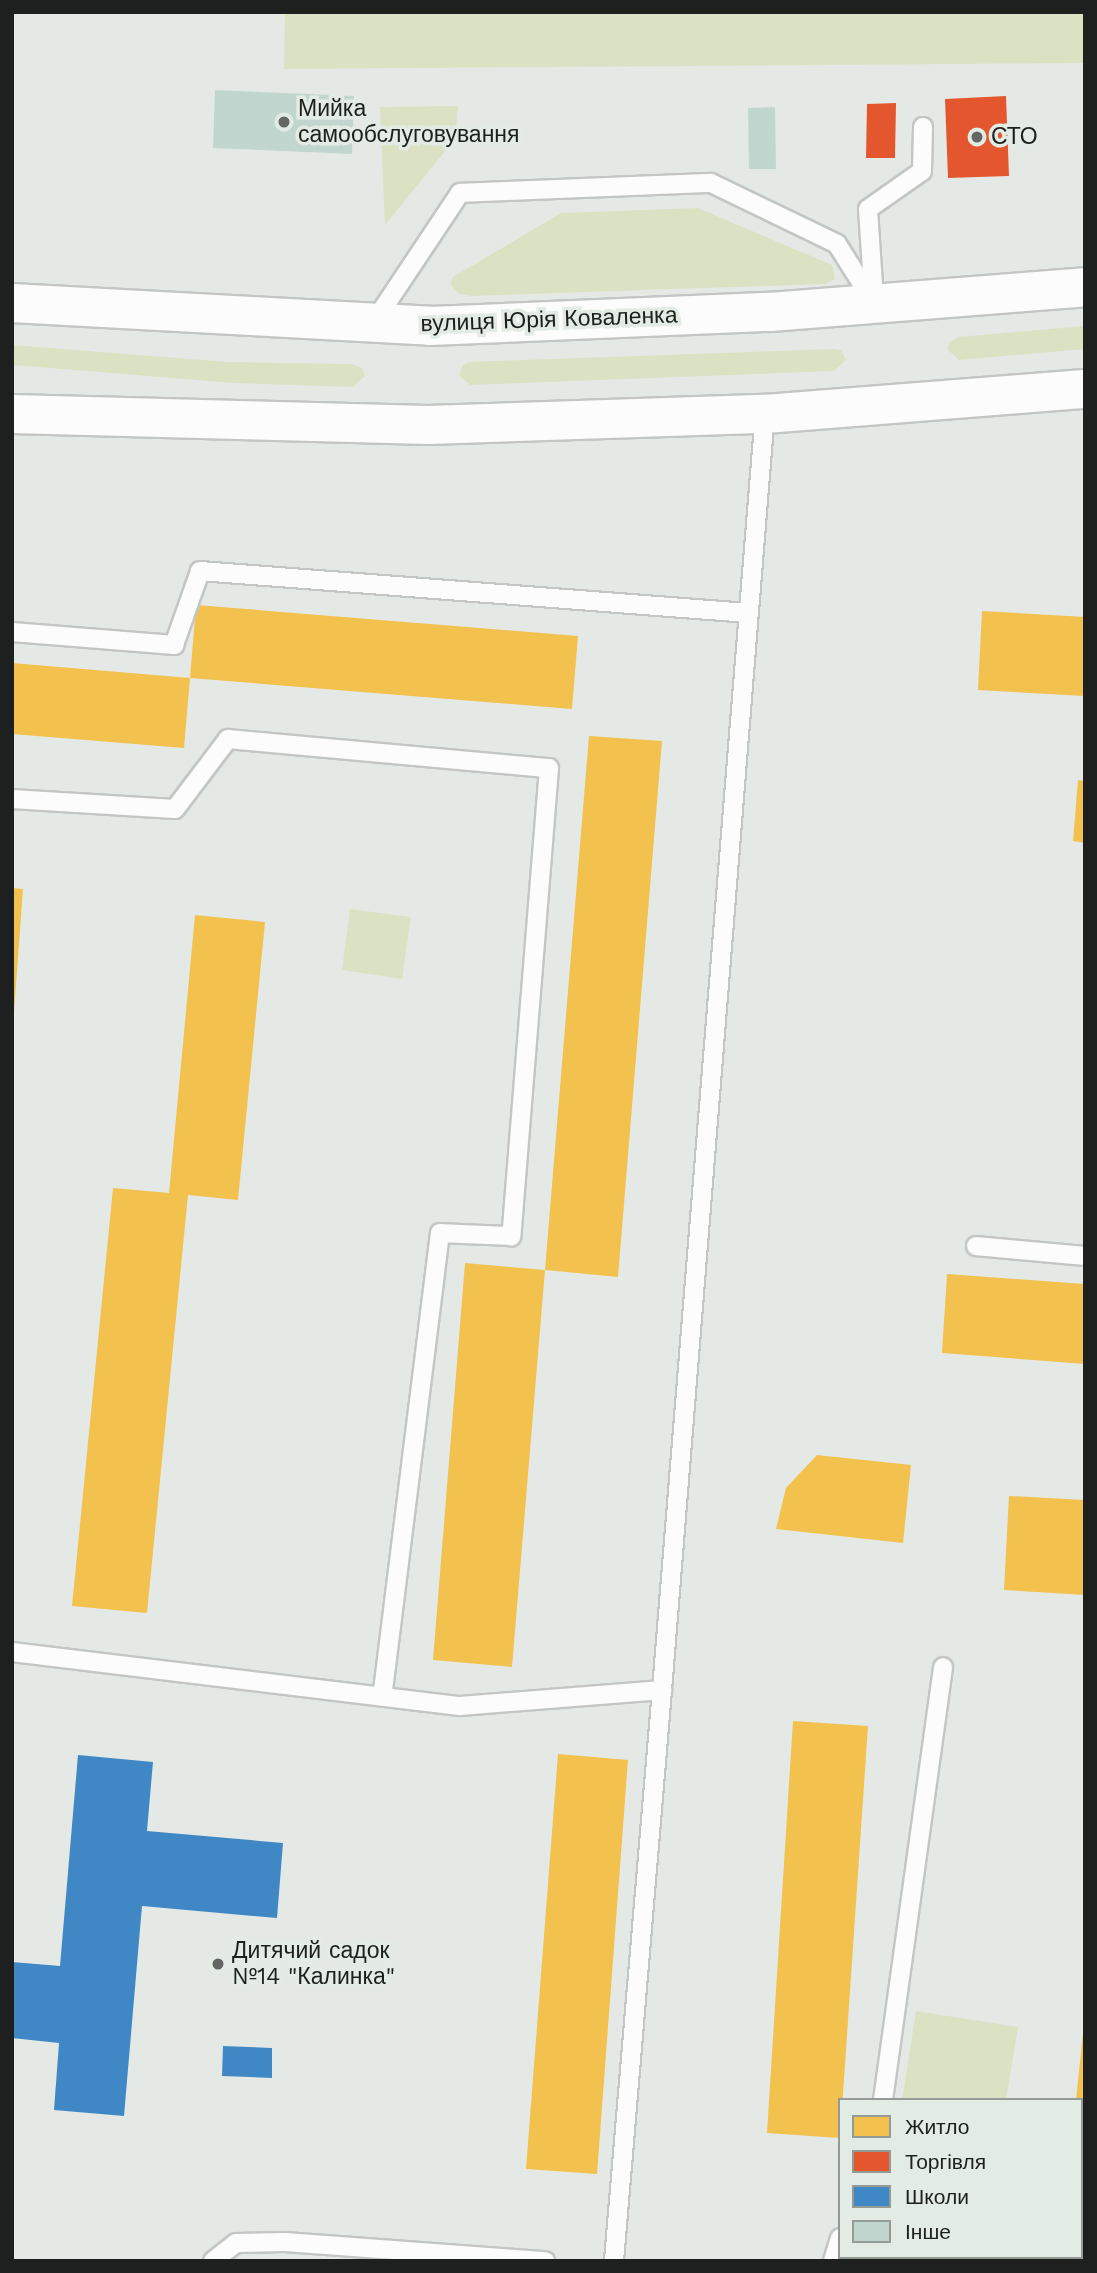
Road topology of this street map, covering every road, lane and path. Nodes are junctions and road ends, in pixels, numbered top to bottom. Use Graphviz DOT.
graph roads {
  1 [pos="923,127"];
  2 [pos="1085,287"];
  3 [pos="12,303"];
  4 [pos="874,303"];
  5 [pos="374,323"];
  6 [pos="1085,389"];
  7 [pos="12,414"];
  8 [pos="765,414"];
  9 [pos="748,613"];
  10 [pos="12,632"];
  11 [pos="12,799"];
  12 [pos="976,1246"];
  13 [pos="1085,1256"];
  14 [pos="12,1652"];
  15 [pos="943,1667"];
  16 [pos="662,1690"];
  17 [pos="382,1696"];
  18 [pos="883,2098"];
  19 [pos="465,2254"];
  20 [pos="213,2261"];
  21 [pos="444,2261"];
  22 [pos="545,2261"];
  23 [pos="614,2261"];
  1 -- 4 [label="lane"];
  2 -- 4 [label="street, вулиця Юрія Коваленка"];
  3 -- 5 [label="street, вулиця Юрія Коваленка"];
  4 -- 5 [label="street, вулиця Юрія Коваленка"];
  4 -- 5 [label="lane"];
  6 -- 8 [label="street"];
  7 -- 8 [label="street"];
  8 -- 9 [label="lane"];
  9 -- 10 [label="lane"];
  9 -- 16 [label="lane"];
  11 -- 17 [label="lane"];
  12 -- 13 [label="lane"];
  14 -- 17 [label="lane"];
  15 -- 18 [label="lane"];
  16 -- 17 [label="lane"];
  16 -- 23 [label="lane"];
  19 -- 20 [label="lane"];
  19 -- 21 [label="lane"];
  19 -- 22 [label="lane"];
}
